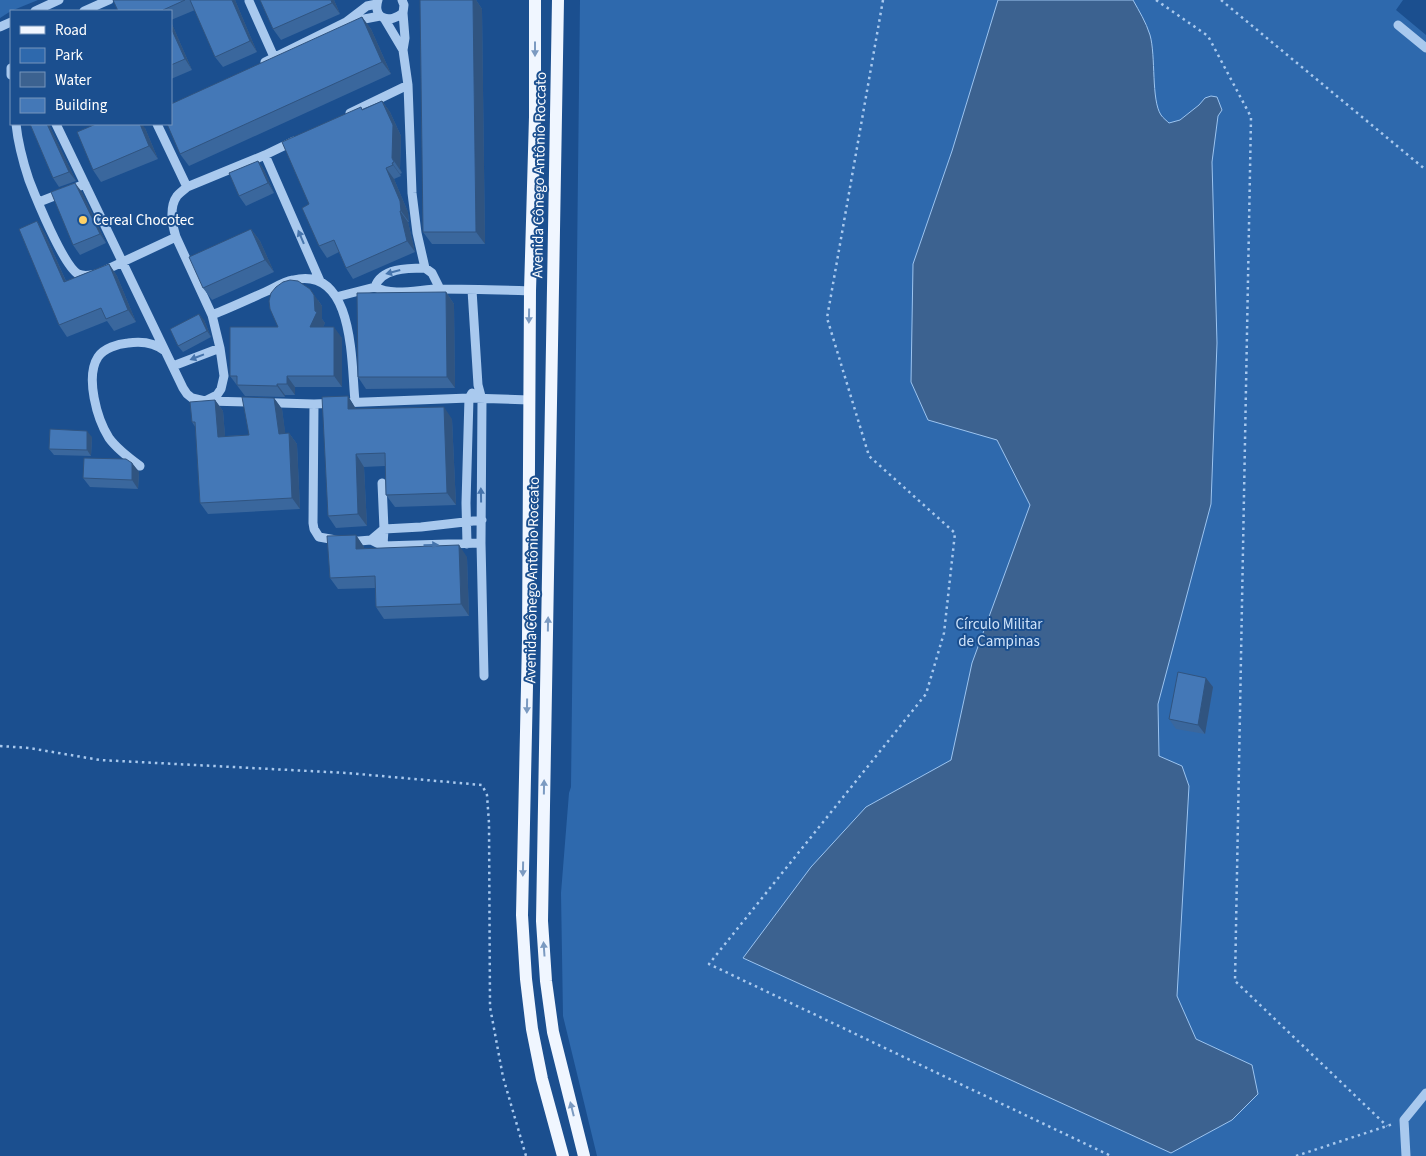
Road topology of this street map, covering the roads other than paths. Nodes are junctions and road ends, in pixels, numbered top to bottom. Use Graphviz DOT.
graph roads {
  1 [pos="60,0"];
  2 [pos="109,0"];
  3 [pos="535,0"];
  4 [pos="558,0"];
  5 [pos="249,1"];
  6 [pos="377,2"];
  7 [pos="405,5"];
  8 [pos="37,10"];
  9 [pos="86,10"];
  10 [pos="382,17"];
  11 [pos="346,22"];
  12 [pos="1398,25"];
  13 [pos="1426,48"];
  14 [pos="403,50"];
  15 [pos="274,57"];
  16 [pos="257,65"];
  17 [pos="408,85"];
  18 [pos="346,116"];
  19 [pos="16,125"];
  20 [pos="56,125"];
  21 [pos="157,125"];
  22 [pos="301,137"];
  23 [pos="265,155"];
  24 [pos="85,184"];
  25 [pos="187,188"];
  26 [pos="39,202"];
  27 [pos="176,237"];
  28 [pos="121,262"];
  29 [pos="425,268"];
  30 [pos="320,281"];
  31 [pos="375,287"];
  32 [pos="440,289"];
  33 [pos="472,290"];
  34 [pos="530,290"];
  35 [pos="336,297"];
  36 [pos="212,316"];
  37 [pos="220,348"];
  38 [pos="167,352"];
  39 [pos="173,366"];
  40 [pos="478,385"];
  41 [pos="469,398"];
  42 [pos="482,400"];
  43 [pos="529,400"];
  44 [pos="205,401"];
  45 [pos="355,402"];
  46 [pos="314,404"];
  47 [pos="140,466"];
  48 [pos="382,483"];
  49 [pos="482,520"];
  50 [pos="466,522"];
  51 [pos="384,528"];
  52 [pos="371,540"];
  53 [pos="468,544"];
  54 [pos="482,544"];
  55 [pos="383,546"];
  56 [pos="484,676"];
  57 [pos="1426,1093"];
  58 [pos="563,1156"];
  59 [pos="584,1156"];
  60 [pos="1406,1156"];
  1 -- 8 [label="street"];
  2 -- 9 [label="street"];
  3 -- 34 [label="main road, Avenida Cônego Antônio Roccato, one-way"];
  59 -- 4 [label="main road, Avenida Cônego Antônio Roccato, one-way"];
  5 -- 15 [label="street"];
  6 -- 10 [label="street"];
  6 -- 11 [label="street"];
  7 -- 10 [label="street"];
  7 -- 14 [label="street"];
  10 -- 11 [label="street"];
  10 -- 14 [label="street"];
  11 -- 15 [label="street"];
  12 -- 13 [label="street"];
  14 -- 17 [label="street"];
  15 -- 16 [label="street"];
  17 -- 18 [label="street"];
  17 -- 29 [label="street"];
  19 -- 26 [label="street"];
  20 -- 24 [label="street"];
  21 -- 25 [label="street"];
  22 -- 23 [label="street"];
  23 -- 25 [label="street"];
  30 -- 23 [label="street, one-way"];
  24 -- 26 [label="street"];
  24 -- 28 [label="street"];
  25 -- 27 [label="street"];
  26 -- 28 [label="street"];
  27 -- 28 [label="street"];
  27 -- 36 [label="street"];
  28 -- 38 [label="street"];
  29 -- 31 [label="street, one-way"];
  29 -- 32 [label="street"];
  30 -- 35 [label="street"];
  30 -- 36 [label="street"];
  31 -- 32 [label="street"];
  31 -- 35 [label="street"];
  32 -- 33 [label="street"];
  33 -- 34 [label="street"];
  33 -- 40 [label="street"];
  34 -- 43 [label="main road, Avenida Cônego Antônio Roccato, one-way"];
  35 -- 45 [label="street"];
  36 -- 37 [label="street"];
  37 -- 39 [label="street, one-way"];
  37 -- 44 [label="street"];
  38 -- 39 [label="street"];
  38 -- 47 [label="street"];
  39 -- 44 [label="street"];
  40 -- 41 [label="street"];
  40 -- 42 [label="street"];
  41 -- 42 [label="street"];
  41 -- 45 [label="street"];
  41 -- 50 [label="street"];
  42 -- 43 [label="street"];
  49 -- 42 [label="street, one-way"];
  43 -- 58 [label="main road, Avenida Cônego Antônio Roccato, one-way"];
  44 -- 46 [label="street"];
  45 -- 46 [label="street"];
  46 -- 52 [label="street"];
  48 -- 51 [label="street"];
  49 -- 50 [label="street"];
  49 -- 54 [label="street"];
  50 -- 51 [label="street"];
  50 -- 53 [label="street"];
  51 -- 52 [label="street"];
  51 -- 55 [label="street"];
  52 -- 55 [label="street"];
  53 -- 54 [label="street"];
  55 -- 53 [label="street, one-way"];
  54 -- 56 [label="street"];
  57 -- 60 [label="street"];
}
